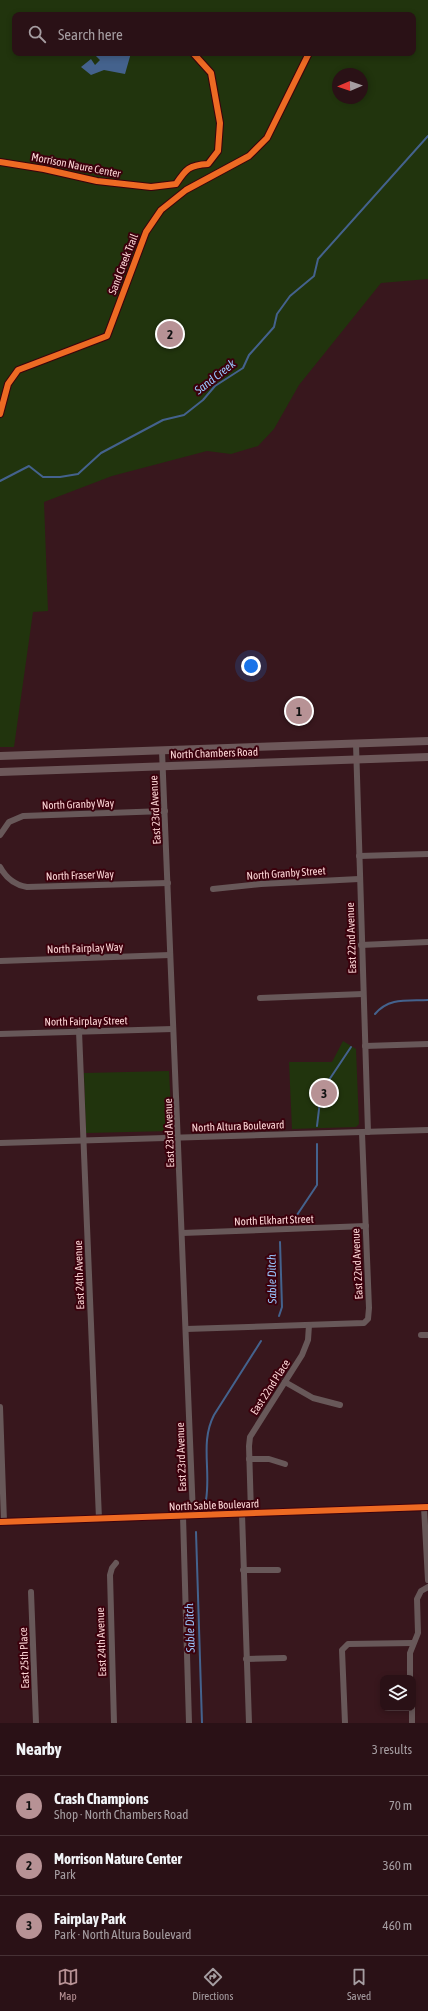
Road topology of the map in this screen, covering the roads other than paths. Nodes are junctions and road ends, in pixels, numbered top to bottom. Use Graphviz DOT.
graph roads {
  1 [pos="428,741"];
  2 [pos="356,744"];
  3 [pos="162,751"];
  4 [pos="0,756"];
  5 [pos="428,757"];
  6 [pos="356,760"];
  7 [pos="163,766"];
  8 [pos="0,772"];
  9 [pos="165,811"];
  10 [pos="0,835"];
  11 [pos="428,854"];
  12 [pos="359,856"];
  13 [pos="0,867"];
  14 [pos="359,879"];
  15 [pos="168,883"];
  16 [pos="213,889"];
  17 [pos="428,942"];
  18 [pos="361,945"];
  19 [pos="170,955"];
  20 [pos="0,961"];
  21 [pos="363,994"];
  22 [pos="260,998"];
  23 [pos="174,1029"];
  24 [pos="79,1031"];
  25 [pos="0,1034"];
  26 [pos="428,1044"];
  27 [pos="365,1046"];
  28 [pos="428,1130"];
  29 [pos="365,1132"];
  30 [pos="179,1138"];
  31 [pos="83,1140"];
  32 [pos="0,1144"];
  33 [pos="366,1226"];
  34 [pos="182,1233"];
  35 [pos="308,1325"];
  36 [pos="186,1330"];
  37 [pos="421,1335"];
  38 [pos="428,1335"];
  39 [pos="285,1382"];
  40 [pos="340,1405"];
  41 [pos="0,1407"];
  42 [pos="249,1459"];
  43 [pos="285,1464"];
  44 [pos="426,1507"];
  45 [pos="251,1513"];
  46 [pos="242,1514"];
  47 [pos="183,1516"];
  48 [pos="193,1516"];
  49 [pos="99,1519"];
  50 [pos="2,1522"];
  51 [pos="116,1563"];
  52 [pos="243,1570"];
  53 [pos="278,1570"];
  54 [pos="428,1580"];
  55 [pos="428,1587"];
  56 [pos="31,1592"];
  57 [pos="412,1642"];
  58 [pos="284,1658"];
  59 [pos="246,1659"];
  60 [pos="410,1675"];
  61 [pos="412,1711"];
  62 [pos="36,1723"];
  63 [pos="114,1723"];
  64 [pos="189,1723"];
  65 [pos="249,1723"];
  66 [pos="345,1723"];
  67 [pos="412,1723"];
  1 -- 2 [label="main road, North Chambers Road"];
  2 -- 3 [label="main road, North Chambers Road"];
  2 -- 6 [label="street, East 22nd Avenue"];
  3 -- 4 [label="main road, North Chambers Road"];
  3 -- 7 [label="street, East 23rd Avenue"];
  5 -- 6 [label="main road, North Chambers Road"];
  6 -- 7 [label="main road, North Chambers Road"];
  6 -- 12 [label="street, East 22nd Avenue"];
  7 -- 8 [label="main road, North Chambers Road"];
  7 -- 9 [label="street, East 23rd Avenue"];
  9 -- 10 [label="street, North Granby Way"];
  9 -- 15 [label="street, East 23rd Avenue"];
  11 -- 12 [label="street"];
  12 -- 14 [label="street, East 22nd Avenue"];
  13 -- 15 [label="street, North Fraser Way"];
  14 -- 16 [label="street, North Granby Street"];
  14 -- 18 [label="street, East 22nd Avenue"];
  15 -- 19 [label="street, East 23rd Avenue"];
  17 -- 18 [label="street"];
  18 -- 21 [label="street, East 22nd Avenue"];
  19 -- 20 [label="street, North Fairplay Way"];
  19 -- 23 [label="street, East 23rd Avenue"];
  21 -- 22 [label="street"];
  21 -- 27 [label="street, East 22nd Avenue"];
  23 -- 24 [label="street, North Fairplay Street"];
  23 -- 30 [label="street, East 23rd Avenue"];
  24 -- 25 [label="street, North Fairplay Street"];
  24 -- 31 [label="street, East 24th Avenue"];
  26 -- 27 [label="street"];
  27 -- 29 [label="street, East 22nd Avenue"];
  28 -- 29 [label="street, North Altura Boulevard"];
  29 -- 30 [label="street, North Altura Boulevard"];
  29 -- 33 [label="street, East 22nd Avenue"];
  30 -- 31 [label="street, North Altura Boulevard"];
  30 -- 34 [label="street, East 23rd Avenue"];
  31 -- 32 [label="street, North Altura Boulevard"];
  31 -- 49 [label="street, East 24th Avenue"];
  33 -- 34 [label="street, North Elkhart Street"];
  33 -- 35 [label="street, East 22nd Avenue"];
  34 -- 36 [label="street, East 23rd Avenue"];
  35 -- 36 [label="street"];
  35 -- 39 [label="street, East 22nd Place"];
  36 -- 48 [label="street, East 23rd Avenue"];
  37 -- 38 [label="street"];
  39 -- 40 [label="street"];
  39 -- 42 [label="street, East 22nd Place"];
  41 -- 50 [label="street"];
  42 -- 43 [label="street"];
  42 -- 45 [label="street, East 22nd Place"];
  44 -- 45 [label="street, North Sable Boulevard"];
  44 -- 54 [label="street"];
  45 -- 46 [label="street, North Sable Boulevard"];
  46 -- 48 [label="street, North Sable Boulevard"];
  46 -- 52 [label="street"];
  47 -- 48 [label="street, North Sable Boulevard"];
  47 -- 49 [label="street, North Sable Boulevard"];
  47 -- 64 [label="street"];
  49 -- 50 [label="street, North Sable Boulevard"];
  51 -- 63 [label="street, East 24th Avenue"];
  52 -- 53 [label="street"];
  52 -- 59 [label="street"];
  55 -- 57 [label="street"];
  56 -- 62 [label="street, East 25th Place"];
  57 -- 60 [label="street"];
  57 -- 66 [label="street"];
  58 -- 59 [label="street"];
  59 -- 65 [label="street"];
  61 -- 67 [label="street"];
}
